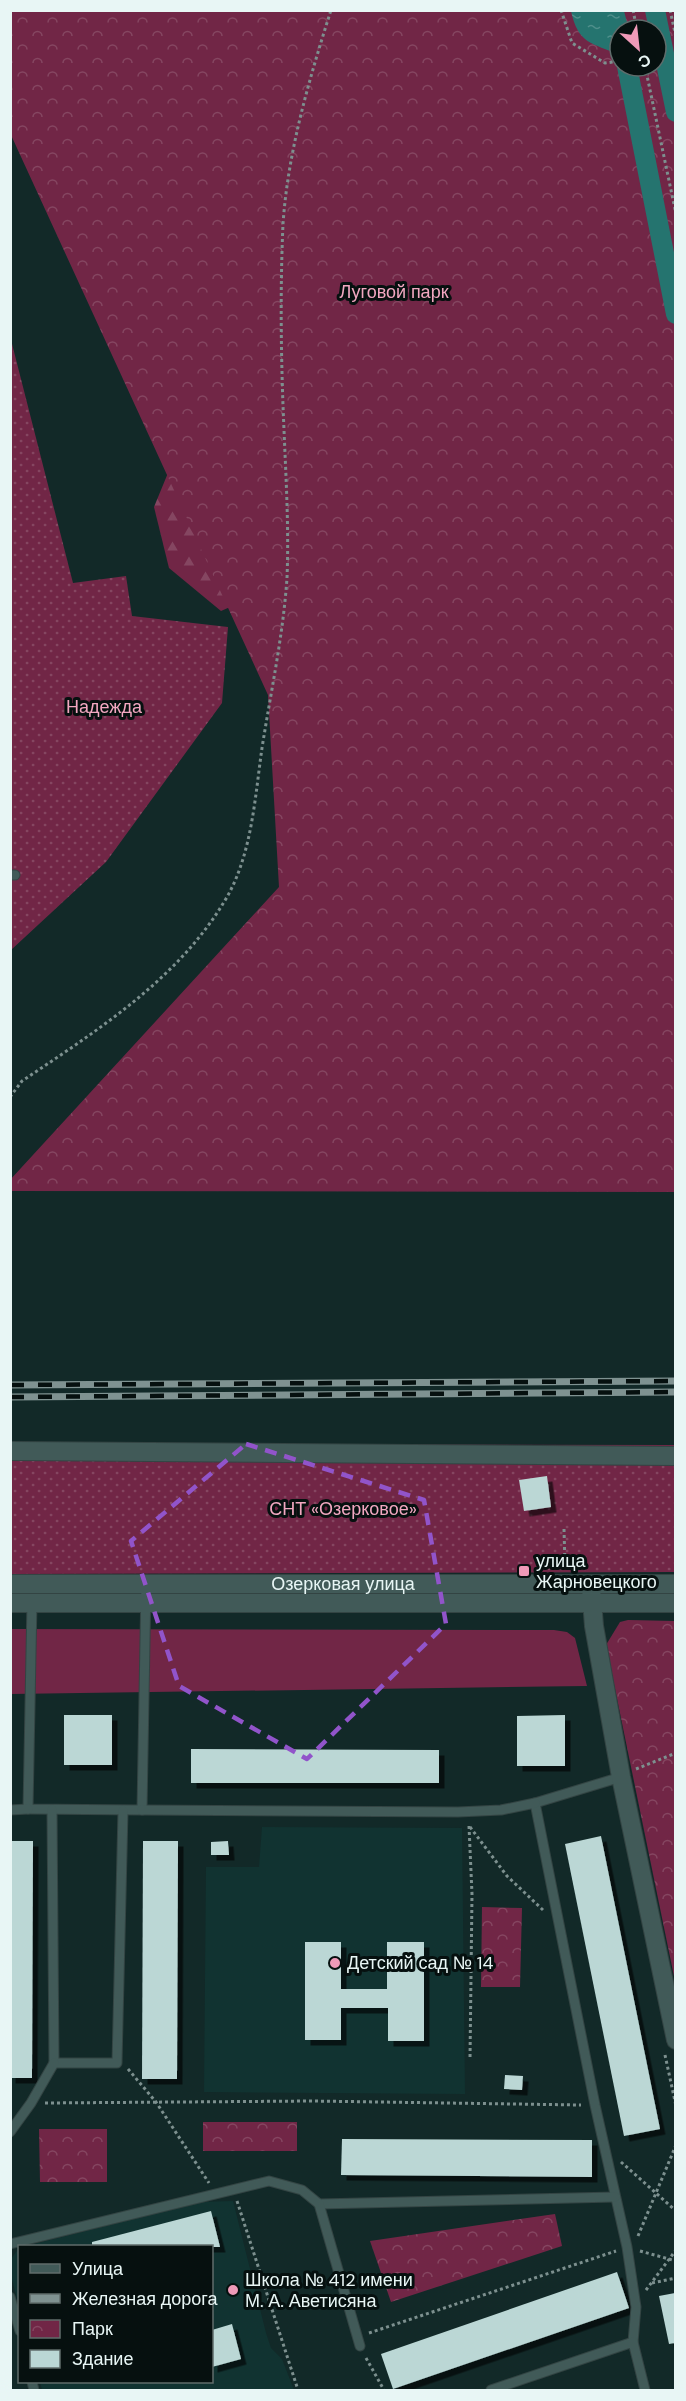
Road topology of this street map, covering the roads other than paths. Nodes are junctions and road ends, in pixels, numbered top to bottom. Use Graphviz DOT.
graph roads {
  1 [pos="10,1451"];
  2 [pos="675,1456"];
  3 [pos="591,1583"];
  4 [pos="10,1584"];
  5 [pos="32,1584"];
  6 [pos="147,1584"];
  7 [pos="675,1584"];
  8 [pos="592,1602"];
  9 [pos="10,1603"];
  10 [pos="32,1603"];
  11 [pos="146,1603"];
  12 [pos="675,1603"];
  13 [pos="621,1777"];
  14 [pos="535,1803"];
  15 [pos="28,1809"];
  16 [pos="10,1810"];
  17 [pos="52,1810"];
  18 [pos="142,1810"];
  19 [pos="123,1811"];
  20 [pos="675,2040"];
  21 [pos="54,2063"];
  22 [pos="10,2132"];
  23 [pos="615,2197"];
  24 [pos="319,2204"];
  25 [pos="10,2244"];
  26 [pos="10,2297"];
  27 [pos="18,2324"];
  28 [pos="359,2342"];
  29 [pos="633,2342"];
  30 [pos="491,2391"];
  31 [pos="645,2391"];
  1 -- 2 [label="street"];
  3 -- 6 [label="street, Озерковая улица"];
  3 -- 7 [label="street, Озерковая улица"];
  3 -- 8 [label="street"];
  4 -- 5 [label="street, Озерковая улица"];
  5 -- 6 [label="street, Озерковая улица"];
  5 -- 10 [label="lane"];
  6 -- 11 [label="lane"];
  8 -- 11 [label="street, Озерковая улица"];
  8 -- 12 [label="street, Озерковая улица"];
  8 -- 13 [label="street"];
  9 -- 10 [label="street, Озерковая улица"];
  10 -- 11 [label="street, Озерковая улица"];
  10 -- 15 [label="lane"];
  11 -- 18 [label="lane"];
  13 -- 14 [label="lane"];
  13 -- 20 [label="street"];
  14 -- 18 [label="lane"];
  14 -- 23 [label="lane"];
  15 -- 16 [label="lane"];
  15 -- 17 [label="lane"];
  17 -- 19 [label="lane"];
  17 -- 21 [label="lane"];
  18 -- 19 [label="lane"];
  19 -- 21 [label="lane"];
  21 -- 22 [label="lane"];
  23 -- 24 [label="lane"];
  23 -- 29 [label="lane"];
  24 -- 25 [label="lane"];
  24 -- 28 [label="lane"];
  26 -- 27 [label="lane"];
  29 -- 30 [label="lane"];
  29 -- 31 [label="lane"];
}
